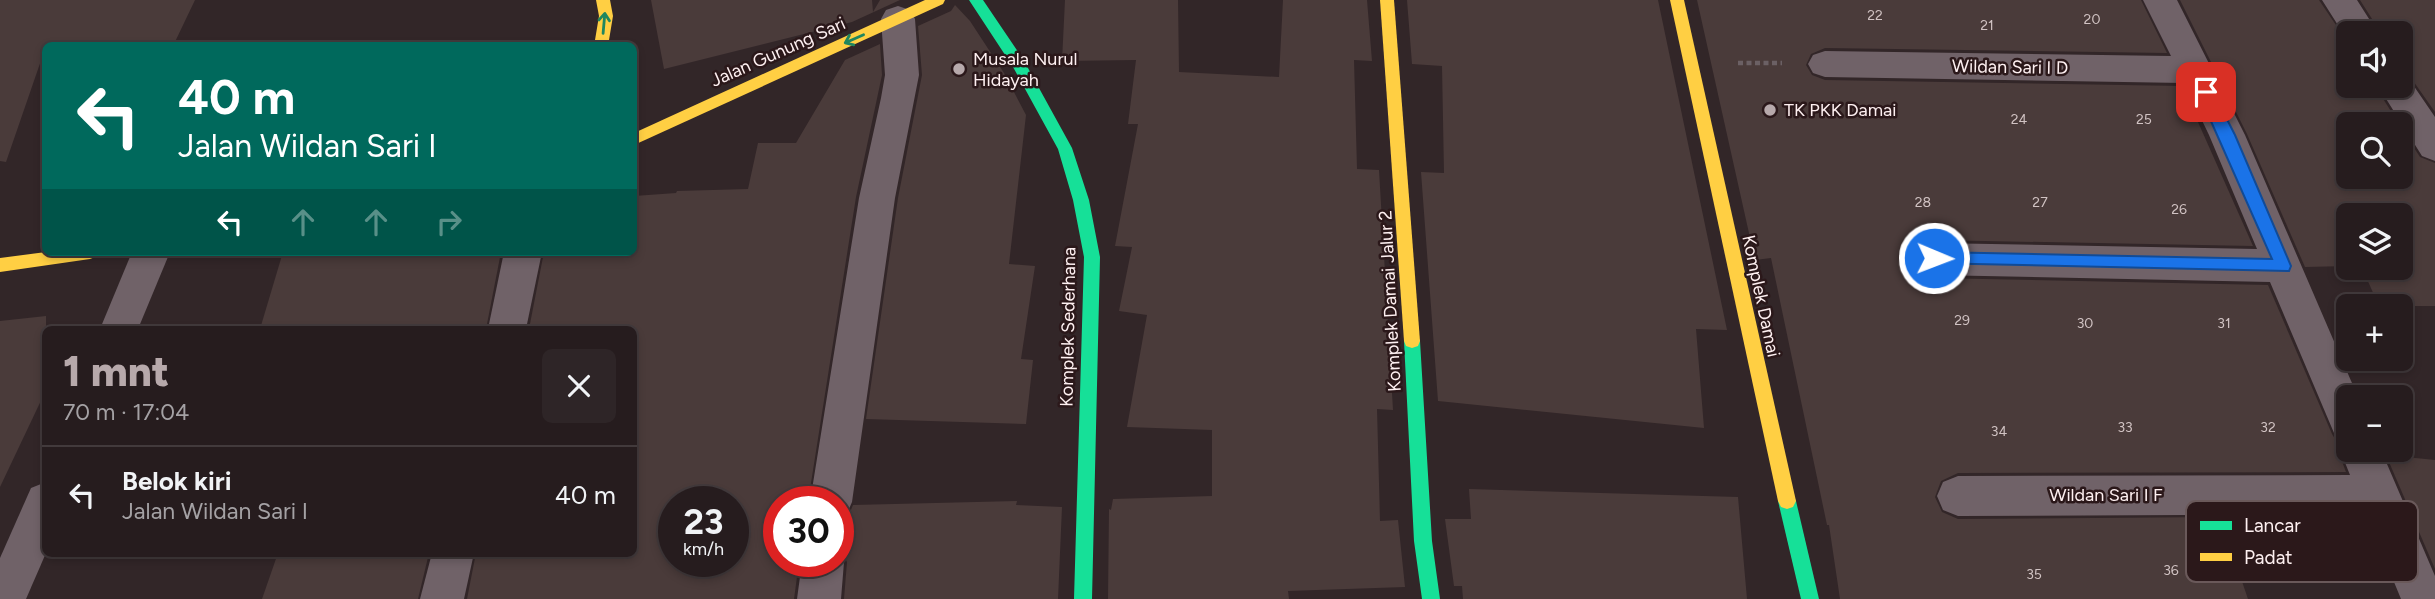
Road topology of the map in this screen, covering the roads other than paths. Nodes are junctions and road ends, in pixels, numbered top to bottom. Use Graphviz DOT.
graph roads {
  1 [pos="603,0"];
  2 [pos="938,0"];
  3 [pos="976,0"];
  4 [pos="1387,0"];
  5 [pos="1678,0"];
  6 [pos="2160,0"];
  7 [pos="2339,0"];
  8 [pos="898,19"];
  9 [pos="2353,21"];
  10 [pos="602,42"];
  11 [pos="1825,64"];
  12 [pos="2195,70"];
  13 [pos="2403,98"];
  14 [pos="637,138"];
  15 [pos="2435,146"];
  16 [pos="62,256"];
  17 [pos="149,256"];
  18 [pos="522,256"];
  19 [pos="1934,258"];
  20 [pos="0,265"];
  21 [pos="2283,266"];
  22 [pos="120,326"];
  23 [pos="508,326"];
  24 [pos="2336,392"];
  25 [pos="2366,462"];
  26 [pos="833,486"];
  27 [pos="2380,494"];
  28 [pos="1958,496"];
  29 [pos="2383,501"];
  30 [pos="42,511"];
  31 [pos="452,557"];
  32 [pos="821,577"];
  33 [pos="2416,582"];
  34 [pos="4,599"];
  35 [pos="442,599"];
  36 [pos="819,599"];
  37 [pos="1083,599"];
  38 [pos="1431,599"];
  39 [pos="1810,599"];
  40 [pos="2423,599"];
  10 -- 1 [label="street, one-way"];
  2 -- 8 [label="street, Jalan Gunung Sari"];
  3 -- 37 [label="street, Komplek Sederhana"];
  4 -- 38 [label="street, Komplek Damai Jalur 2"];
  5 -- 39 [label="street, Komplek Damai"];
  6 -- 12 [label="street"];
  7 -- 9 [label="street"];
  8 -- 14 [label="street, Jalan Gunung Sari, one-way"];
  8 -- 26 [label="street"];
  11 -- 12 [label="street, Wildan Sari I D"];
  12 -- 21 [label="street"];
  13 -- 15 [label="street"];
  16 -- 20 [label="street"];
  17 -- 22 [label="street"];
  18 -- 23 [label="street"];
  19 -- 21 [label="street"];
  21 -- 24 [label="street"];
  25 -- 27 [label="street"];
  27 -- 28 [label="street, Wildan Sari I F"];
  27 -- 29 [label="street"];
  30 -- 34 [label="street"];
  31 -- 35 [label="street"];
  32 -- 36 [label="street"];
  33 -- 40 [label="street"];
}
